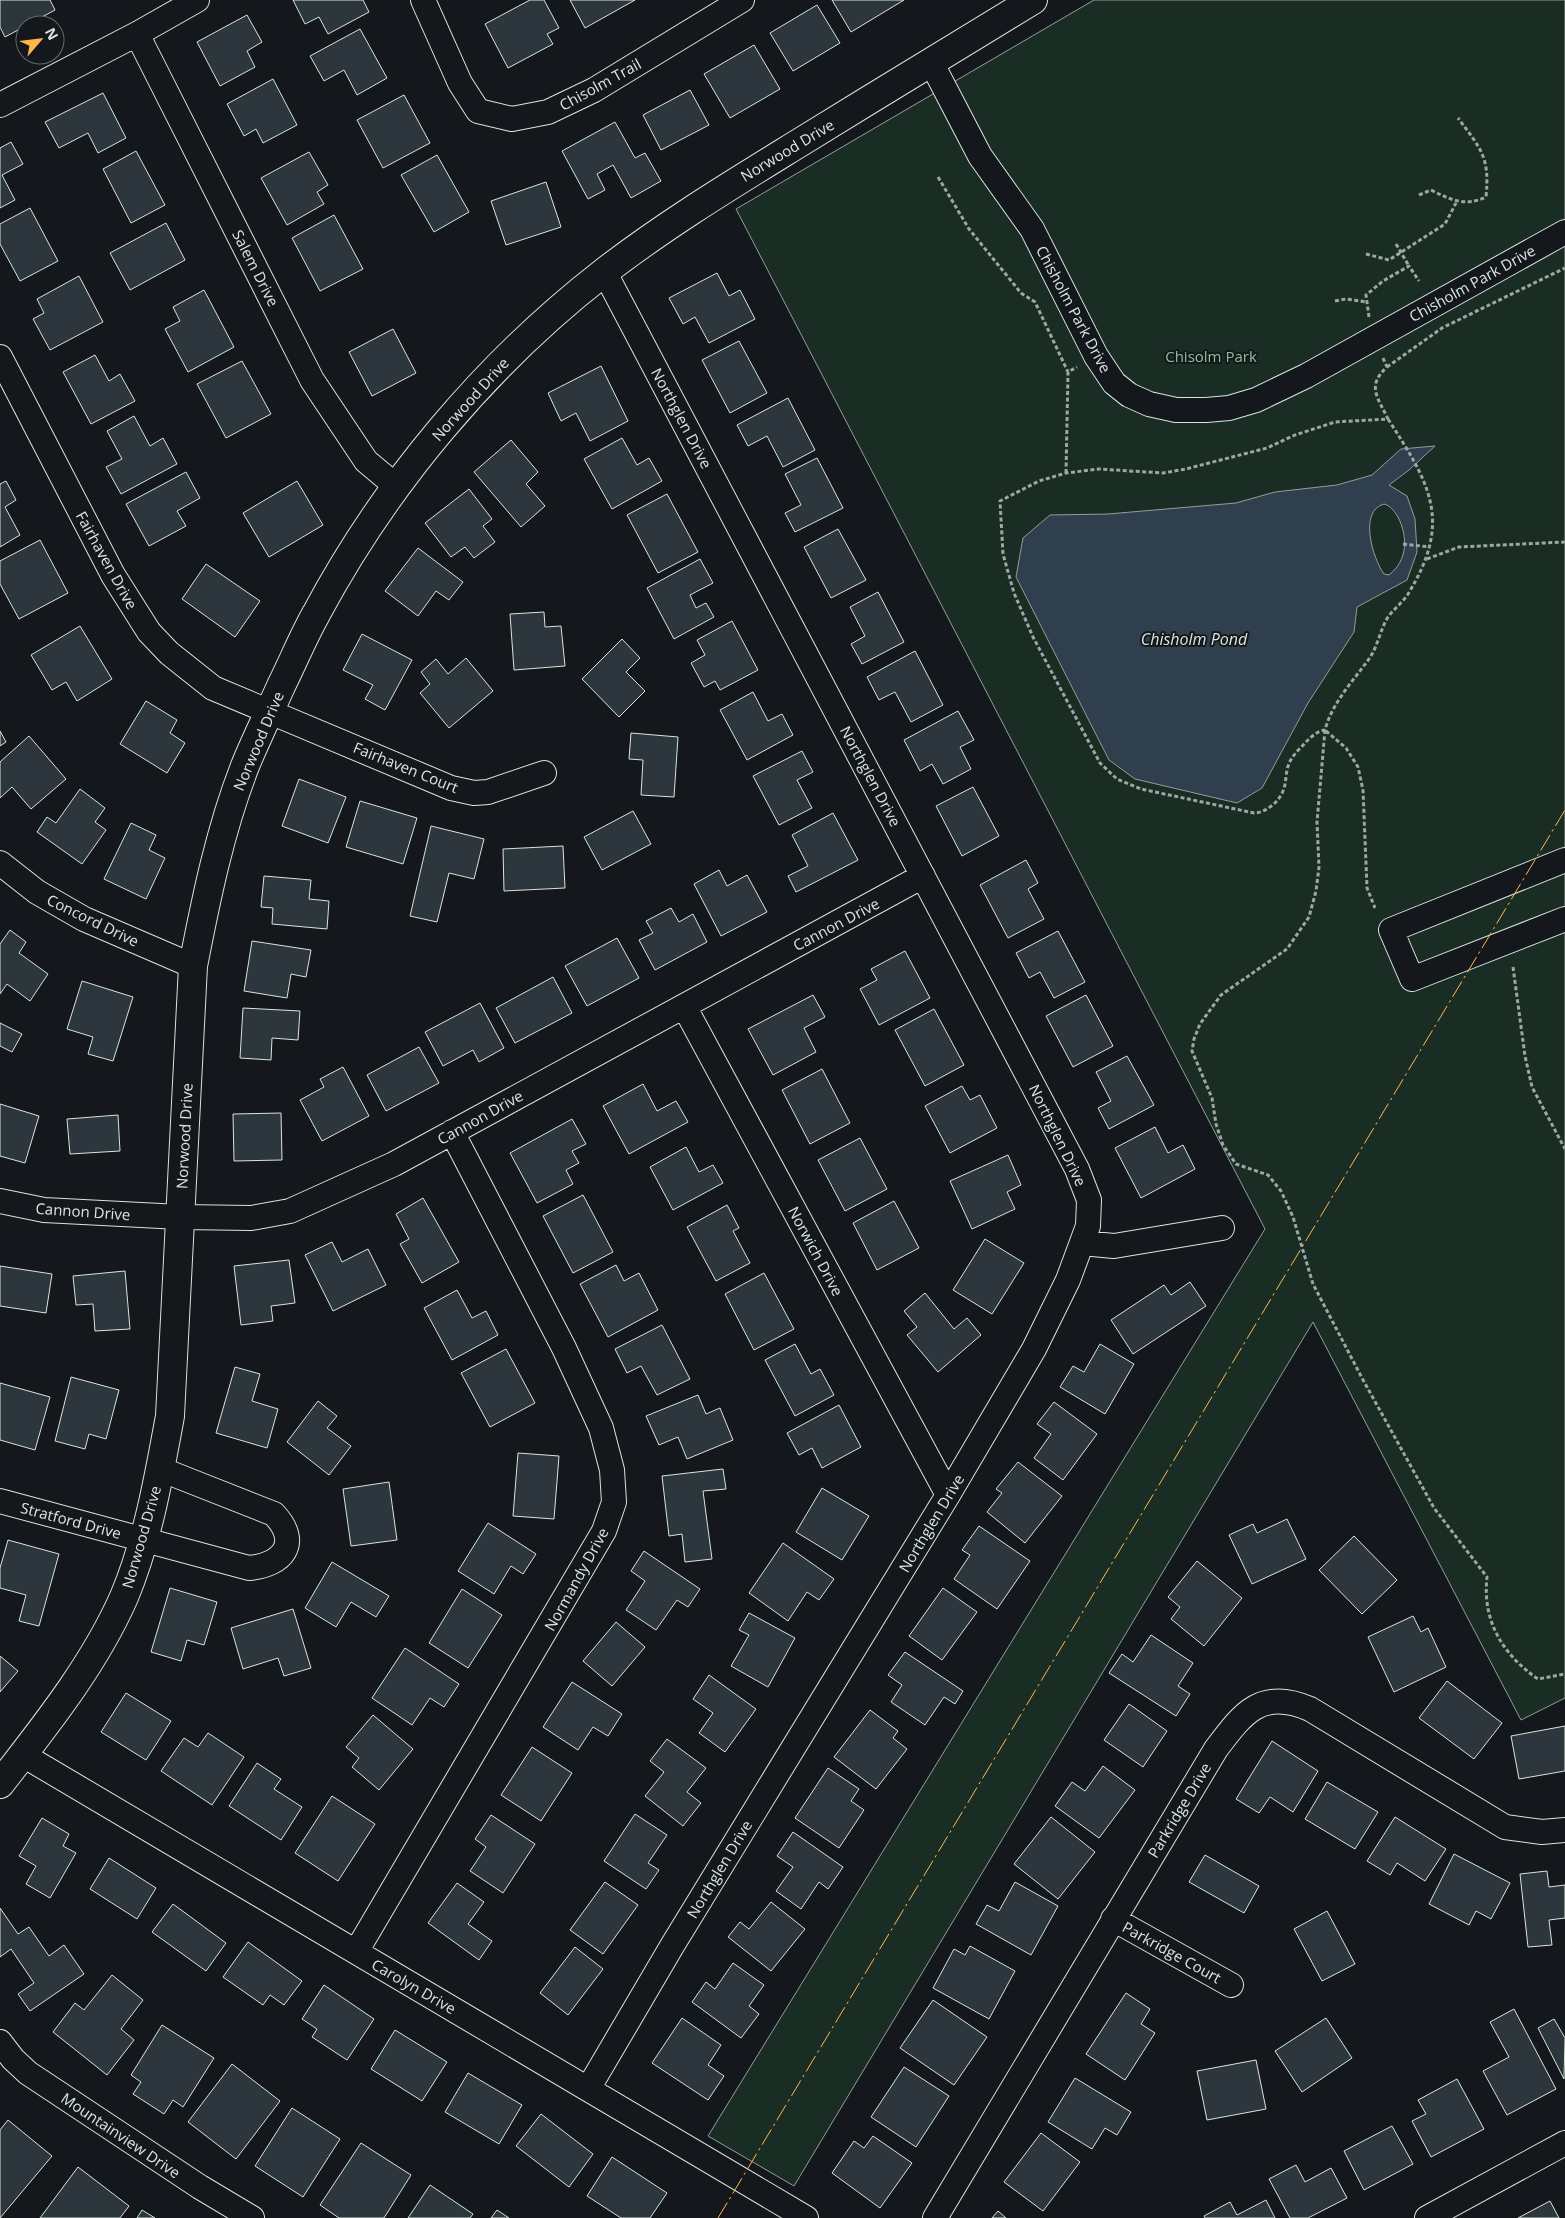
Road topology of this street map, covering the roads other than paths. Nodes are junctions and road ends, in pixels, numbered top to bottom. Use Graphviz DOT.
graph roads {
  1 [pos="197,0"];
  2 [pos="423,0"];
  3 [pos="742,0"];
  4 [pos="1032,0"];
  5 [pos="137,34"];
  6 [pos="931,62"];
  7 [pos="0,105"];
  8 [pos="1565,232"];
  9 [pos="604,271"];
  10 [pos="0,357"];
  11 [pos="397,487"];
  12 [pos="270,710"];
  13 [pos="544,773"];
  14 [pos="1565,860"];
  15 [pos="0,863"];
  16 [pos="923,876"];
  17 [pos="1565,919"];
  18 [pos="193,966"];
  19 [pos="684,1006"];
  20 [pos="452,1132"];
  21 [pos="0,1201"];
  22 [pos="180,1217"];
  23 [pos="1222,1228"];
  24 [pos="1082,1243"];
  25 [pos="160,1470"];
  26 [pos="948,1495"];
  27 [pos="0,1501"];
  28 [pos="143,1539"];
  29 [pos="23,1755"];
  30 [pos="0,1784"];
  31 [pos="1565,1830"];
  32 [pos="1113,1919"];
  33 [pos="356,1952"];
  34 [pos="1230,1985"];
  35 [pos="0,2042"];
  36 [pos="588,2089"];
  37 [pos="1565,2144"];
  38 [pos="252,2218"];
  39 [pos="806,2218"];
  40 [pos="934,2218"];
  41 [pos="1428,2218"];
  1 -- 5 [label="street"];
  2 -- 3 [label="street, Chisolm Trail"];
  4 -- 6 [label="main road, Norwood Drive"];
  5 -- 7 [label="street"];
  5 -- 11 [label="street, Salem Drive"];
  6 -- 8 [label="street, Chisholm Park Drive"];
  6 -- 9 [label="main road, Norwood Drive"];
  9 -- 11 [label="main road, Norwood Drive"];
  9 -- 16 [label="street, Northglen Drive"];
  10 -- 12 [label="street, Fairhaven Drive"];
  11 -- 12 [label="main road, Norwood Drive"];
  12 -- 13 [label="street, Fairhaven Court"];
  12 -- 18 [label="main road, Norwood Drive"];
  14 -- 17 [label="street"];
  15 -- 18 [label="street, Concord Drive"];
  16 -- 19 [label="street, Cannon Drive"];
  16 -- 24 [label="street, Northglen Drive"];
  18 -- 22 [label="main road, Norwood Drive"];
  19 -- 20 [label="street, Cannon Drive"];
  19 -- 26 [label="street, Norwich Drive"];
  20 -- 22 [label="street, Cannon Drive"];
  20 -- 33 [label="street, Normandy Drive"];
  21 -- 22 [label="street, Cannon Drive"];
  22 -- 25 [label="main road, Norwood Drive"];
  23 -- 24 [label="street"];
  24 -- 26 [label="street, Northglen Drive"];
  25 -- 28 [label="main road, Norwood Drive"];
  25 -- 28 [label="street, Stratford Drive"];
  26 -- 36 [label="street, Northglen Drive"];
  27 -- 28 [label="street, Stratford Drive"];
  28 -- 29 [label="main road, Norwood Drive"];
  29 -- 30 [label="main road, Norwood Drive"];
  29 -- 33 [label="street, Carolyn Drive"];
  31 -- 32 [label="street, Parkridge Drive"];
  32 -- 34 [label="street, Parkridge Court"];
  32 -- 40 [label="street, Parkridge Drive"];
  33 -- 36 [label="street, Carolyn Drive"];
  35 -- 38 [label="street, Mountainview Drive"];
  36 -- 39 [label="street, Carolyn Drive"];
  37 -- 41 [label="street"];
}
